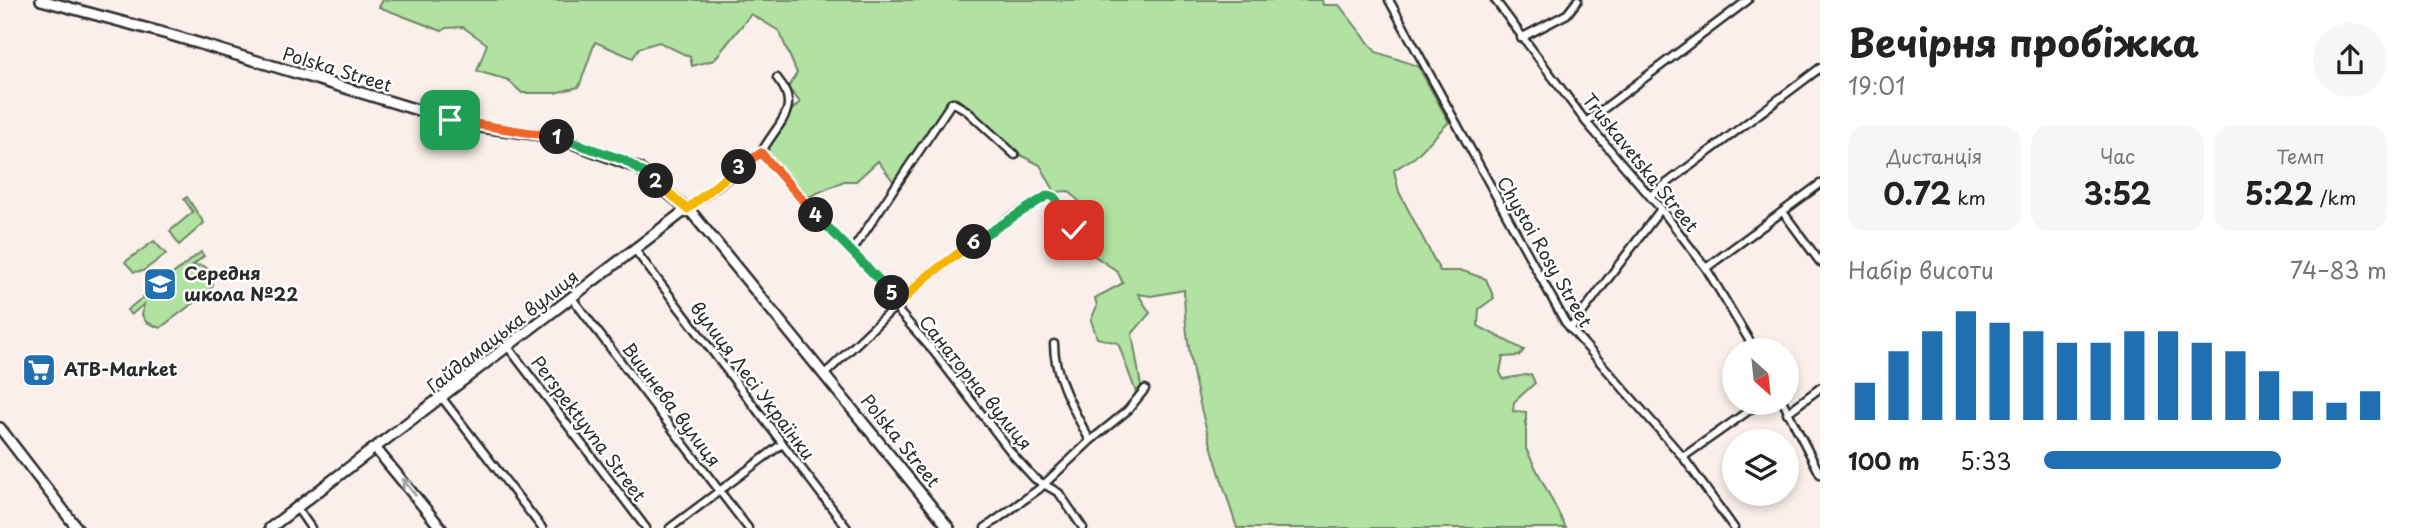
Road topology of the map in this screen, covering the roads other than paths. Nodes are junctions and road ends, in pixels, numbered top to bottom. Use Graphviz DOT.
graph roads {
  1 [pos="41,0"];
  2 [pos="1389,0"];
  3 [pos="1495,0"];
  4 [pos="1578,0"];
  5 [pos="1748,0"];
  6 [pos="1521,38"];
  7 [pos="1820,68"];
  8 [pos="777,78"];
  9 [pos="1586,122"];
  10 [pos="761,153"];
  11 [pos="1015,155"];
  12 [pos="1820,184"];
  13 [pos="1650,196"];
  14 [pos="687,209"];
  15 [pos="1661,209"];
  16 [pos="1783,212"];
  17 [pos="1074,230"];
  18 [pos="635,250"];
  19 [pos="852,251"];
  20 [pos="1820,262"];
  21 [pos="1706,268"];
  22 [pos="572,298"];
  23 [pos="900,303"];
  24 [pos="1570,329"];
  25 [pos="1748,338"];
  26 [pos="1054,344"];
  27 [pos="508,347"];
  28 [pos="826,373"];
  29 [pos="1820,388"];
  30 [pos="1145,389"];
  31 [pos="442,398"];
  32 [pos="1799,404"];
  33 [pos="1743,415"];
  34 [pos="1788,415"];
  35 [pos="0,428"];
  36 [pos="1090,441"];
  37 [pos="782,444"];
  38 [pos="376,449"];
  39 [pos="1683,457"];
  40 [pos="1820,474"];
  41 [pos="1044,482"];
  42 [pos="719,491"];
  43 [pos="297,508"];
  44 [pos="77,528"];
  45 [pos="270,528"];
  46 [pos="312,528"];
  47 [pos="441,528"];
  48 [pos="542,528"];
  49 [pos="646,528"];
  50 [pos="670,528"];
  51 [pos="748,528"];
  52 [pos="847,528"];
  53 [pos="949,528"];
  54 [pos="985,528"];
  55 [pos="1083,528"];
  56 [pos="1734,528"];
  1 -- 14 [label="street, Polska Street"];
  2 -- 24 [label="street, Chystoi Rosy Street"];
  3 -- 6 [label="street, Truskavetska Street"];
  4 -- 6 [label="street"];
  5 -- 9 [label="street"];
  6 -- 9 [label="street, Truskavetska Street"];
  7 -- 13 [label="street"];
  8 -- 10 [label="street"];
  9 -- 13 [label="street, Truskavetska Street"];
  10 -- 14 [label="street, Гайдамацька вулиця"];
  10 -- 19 [label="street, Санаторна вулиця"];
  11 -- 19 [label="street"];
  12 -- 16 [label="street"];
  13 -- 15 [label="street, Truskavetska Street"];
  14 -- 18 [label="street, Гайдамацька вулиця"];
  14 -- 28 [label="street, Polska Street"];
  15 -- 21 [label="street, Truskavetska Street"];
  15 -- 24 [label="street"];
  16 -- 20 [label="street"];
  16 -- 21 [label="street"];
  17 -- 23 [label="street"];
  18 -- 22 [label="street, Гайдамацька вулиця"];
  18 -- 37 [label="street, вулиця Лесі Українки"];
  19 -- 23 [label="street, Санаторна вулиця"];
  21 -- 25 [label="street, Truskavetska Street"];
  22 -- 27 [label="street, Гайдамацька вулиця"];
  22 -- 42 [label="street, Вишнева вулиця"];
  23 -- 28 [label="street"];
  23 -- 41 [label="street, Санаторна вулиця"];
  24 -- 39 [label="street, Chystoi Rosy Street"];
  26 -- 36 [label="street"];
  27 -- 31 [label="street, Гайдамацька вулиця"];
  27 -- 49 [label="street, Perspektyvna Street"];
  28 -- 53 [label="street, Polska Street"];
  29 -- 32 [label="street"];
  30 -- 36 [label="street"];
  31 -- 38 [label="street, Гайдамацька вулиця"];
  31 -- 48 [label="street"];
  33 -- 39 [label="street"];
  34 -- 40 [label="street"];
  35 -- 44 [label="street"];
  36 -- 41 [label="street"];
  37 -- 42 [label="street"];
  37 -- 52 [label="street, вулиця Лесі Українки"];
  38 -- 43 [label="street, Гайдамацька вулиця"];
  47 -- 38 [label="street, one-way"];
  39 -- 56 [label="street, Chystoi Rosy Street"];
  41 -- 54 [label="street"];
  41 -- 55 [label="street, Санаторна вулиця"];
  42 -- 50 [label="street"];
  42 -- 51 [label="street, Вишнева вулиця"];
  43 -- 45 [label="street, Гайдамацька вулиця"];
  43 -- 46 [label="street"];
}
